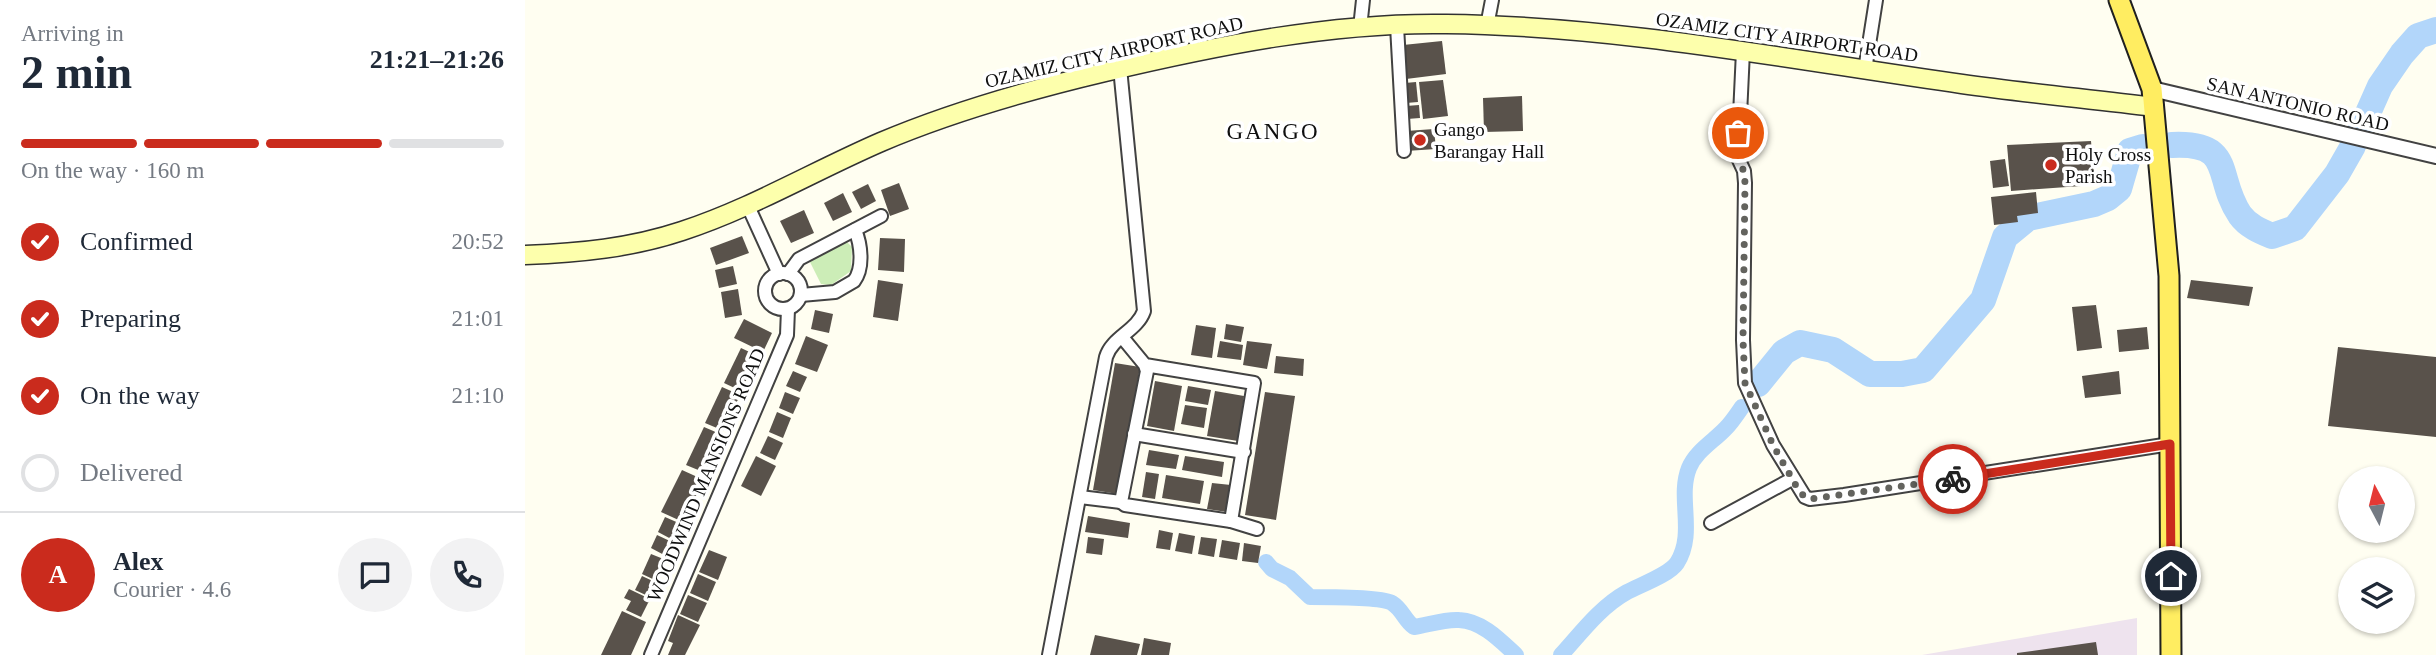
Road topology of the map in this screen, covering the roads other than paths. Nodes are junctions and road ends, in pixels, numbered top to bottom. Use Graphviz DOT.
graph roads {
  1 [pos="1363,0"];
  2 [pos="1492,0"];
  3 [pos="1876,0"];
  4 [pos="2119,0"];
  5 [pos="1397,26"];
  6 [pos="1487,26"];
  7 [pos="1360,28"];
  8 [pos="1743,51"];
  9 [pos="1120,68"];
  10 [pos="1865,70"];
  11 [pos="2153,98"];
  12 [pos="1403,152"];
  13 [pos="2436,156"];
  14 [pos="748,205"];
  15 [pos="881,216"];
  16 [pos="855,230"];
  17 [pos="525,255"];
  18 [pos="784,274"];
  19 [pos="801,295"];
  20 [pos="788,309"];
  21 [pos="1122,337"];
  22 [pos="1145,365"];
  23 [pos="1134,434"];
  24 [pos="2170,444"];
  25 [pos="1244,452"];
  26 [pos="1792,479"];
  27 [pos="1080,498"];
  28 [pos="1121,502"];
  29 [pos="1231,521"];
  30 [pos="1711,523"];
  31 [pos="1257,529"];
  32 [pos="651,655"];
  33 [pos="1049,655"];
  34 [pos="2171,655"];
  1 -- 7 [label="street"];
  2 -- 6 [label="street"];
  3 -- 10 [label="street"];
  4 -- 11 [label="main road"];
  5 -- 6 [label="main road, OZAMIZ CITY AIRPORT ROAD"];
  5 -- 7 [label="main road, OZAMIZ CITY AIRPORT ROAD"];
  5 -- 12 [label="street"];
  6 -- 8 [label="main road, OZAMIZ CITY AIRPORT ROAD"];
  7 -- 9 [label="main road, OZAMIZ CITY AIRPORT ROAD"];
  8 -- 10 [label="main road, OZAMIZ CITY AIRPORT ROAD"];
  8 -- 26 [label="street"];
  9 -- 14 [label="main road, OZAMIZ CITY AIRPORT ROAD"];
  9 -- 21 [label="street"];
  10 -- 11 [label="main road, OZAMIZ CITY AIRPORT ROAD"];
  11 -- 13 [label="street, SAN ANTONIO ROAD"];
  11 -- 24 [label="main road"];
  14 -- 17 [label="main road, OZAMIZ CITY AIRPORT ROAD"];
  14 -- 18 [label="street"];
  15 -- 16 [label="street"];
  16 -- 18 [label="street"];
  16 -- 19 [label="street"];
  18 -- 19 [label="street"];
  18 -- 20 [label="street"];
  19 -- 20 [label="street"];
  20 -- 32 [label="street, WOODWIND MANSIONS ROAD"];
  21 -- 22 [label="street"];
  21 -- 27 [label="street"];
  22 -- 23 [label="street"];
  22 -- 25 [label="street"];
  23 -- 25 [label="street"];
  23 -- 28 [label="street"];
  24 -- 26 [label="street"];
  24 -- 34 [label="main road"];
  25 -- 29 [label="street"];
  26 -- 30 [label="street"];
  27 -- 28 [label="street"];
  27 -- 33 [label="street"];
  28 -- 29 [label="street"];
  29 -- 31 [label="street"];
}
